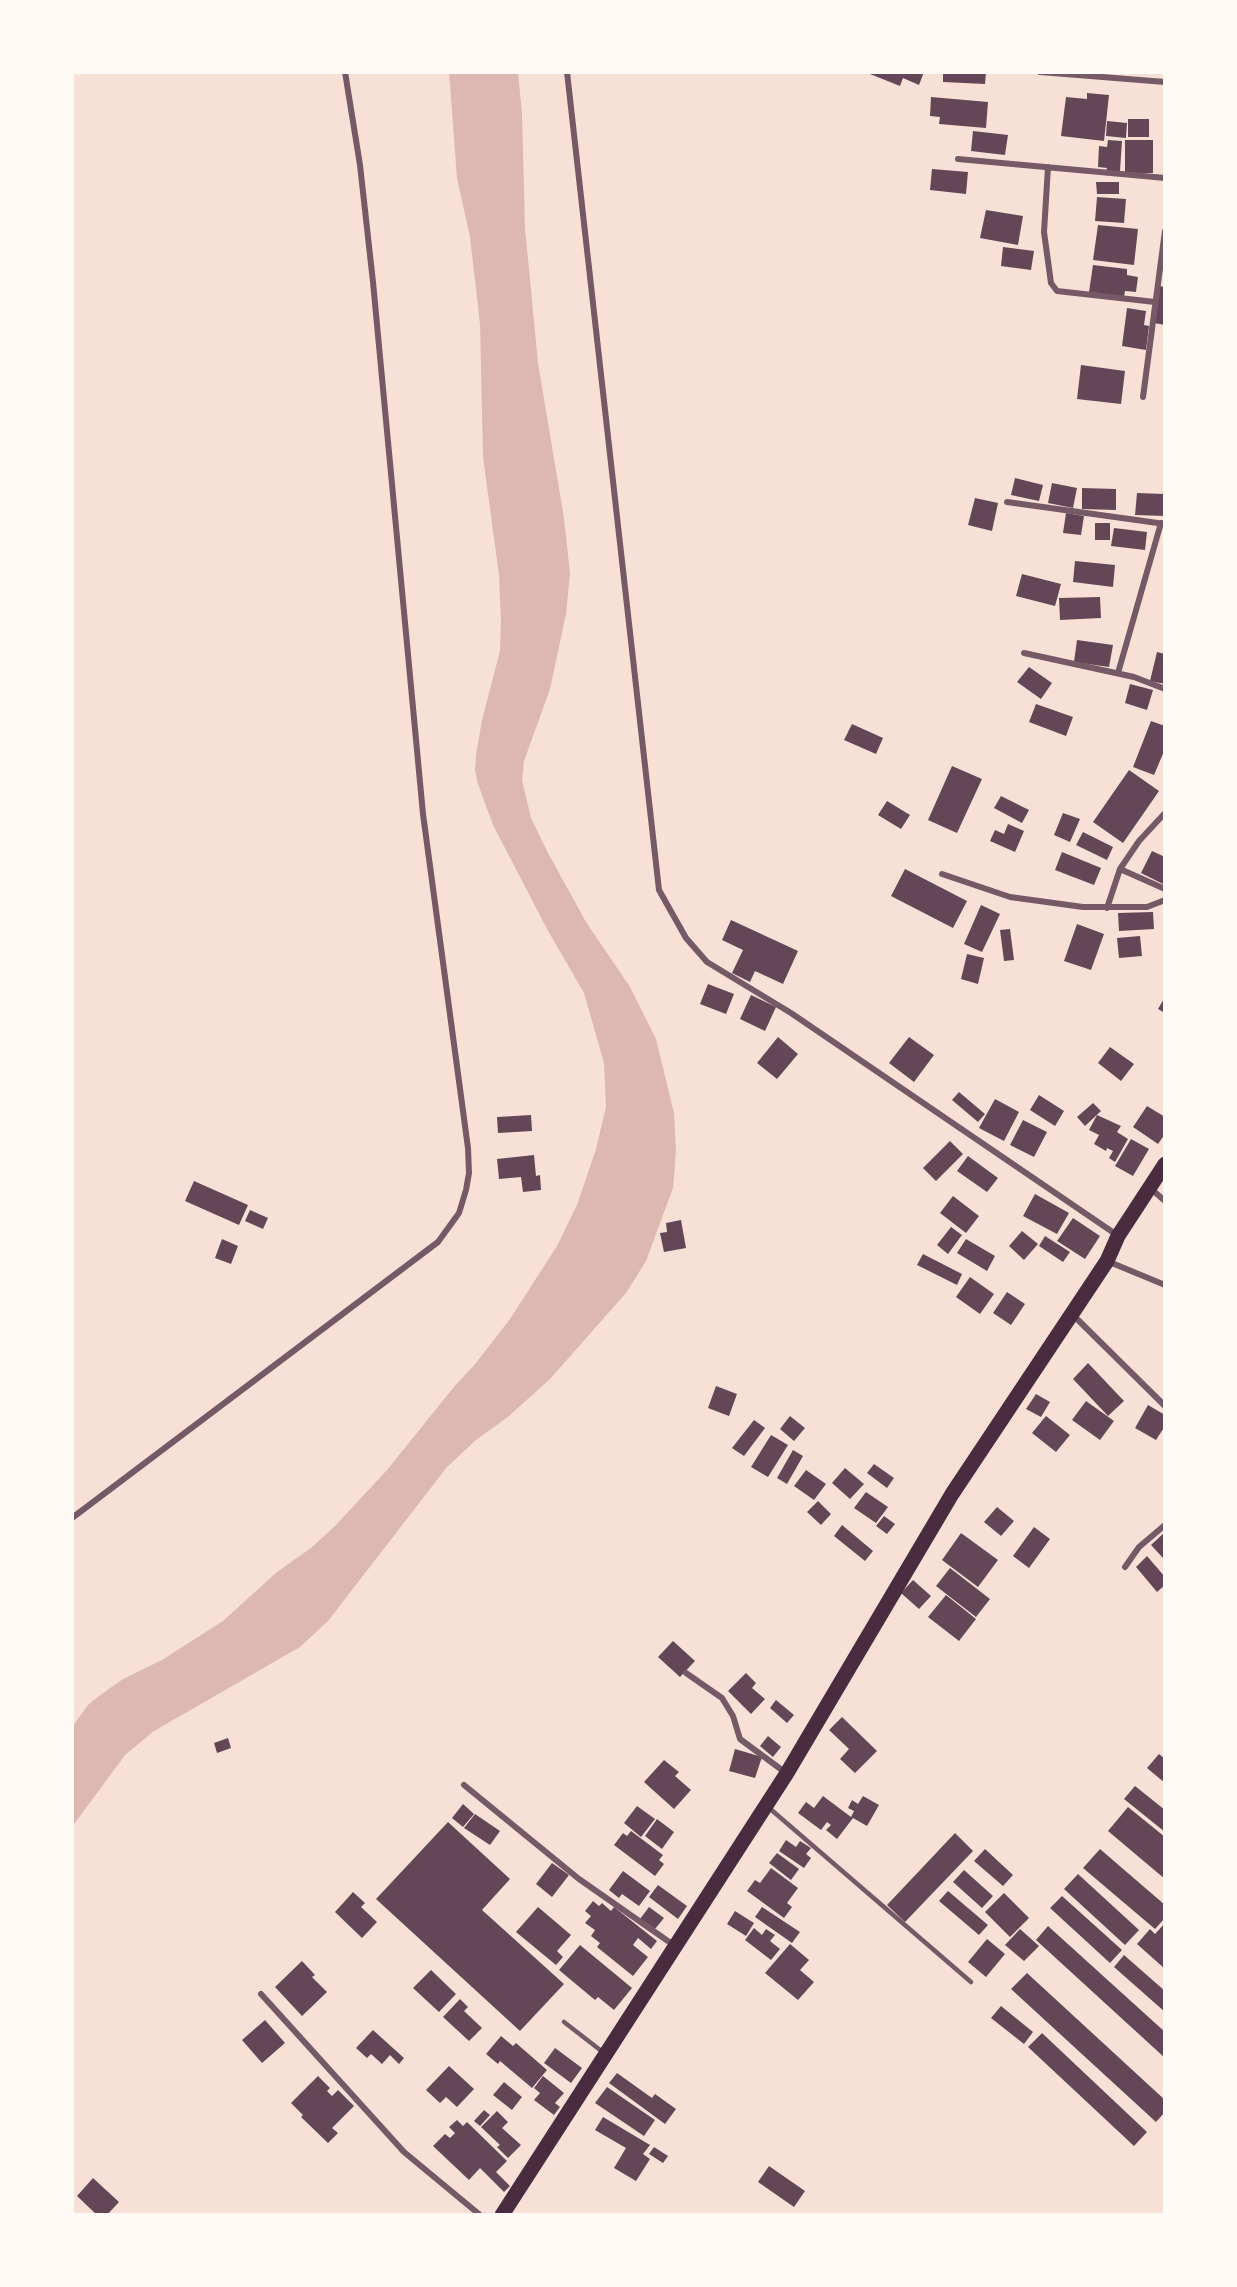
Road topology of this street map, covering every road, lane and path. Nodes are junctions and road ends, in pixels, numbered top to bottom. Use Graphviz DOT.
graph roads {
  1 [pos="345,72"];
  2 [pos="567,72"];
  3 [pos="1040,72"];
  4 [pos="1165,82"];
  5 [pos="958,159"];
  6 [pos="1048,167"];
  7 [pos="1165,178"];
  8 [pos="1165,231"];
  9 [pos="1155,302"];
  10 [pos="1143,397"];
  11 [pos="1007,502"];
  12 [pos="1163,523"];
  13 [pos="1024,653"];
  14 [pos="1118,674"];
  15 [pos="1165,689"];
  16 [pos="1165,813"];
  17 [pos="1120,869"];
  18 [pos="942,874"];
  19 [pos="1165,890"];
  20 [pos="1165,900"];
  21 [pos="1107,908"];
  22 [pos="1165,1164"];
  23 [pos="1150,1188"];
  24 [pos="1165,1201"];
  25 [pos="1118,1236"];
  26 [pos="1107,1261"];
  27 [pos="1165,1285"];
  28 [pos="1072,1313"];
  29 [pos="1165,1406"];
  30 [pos="72,1518"];
  31 [pos="1165,1525"];
  32 [pos="1125,1567"];
  33 [pos="686,1673"];
  34 [pos="787,1773"];
  35 [pos="464,1785"];
  36 [pos="766,1806"];
  37 [pos="676,1947"];
  38 [pos="971,1982"];
  39 [pos="261,1994"];
  40 [pos="564,2022"];
  41 [pos="606,2055"];
  42 [pos="480,2215"];
  43 [pos="502,2215"];
  1 -- 30 [label="street"];
  2 -- 25 [label="street"];
  3 -- 4 [label="street"];
  5 -- 6 [label="street"];
  6 -- 7 [label="street"];
  6 -- 9 [label="street"];
  8 -- 9 [label="street"];
  9 -- 10 [label="street"];
  11 -- 12 [label="street"];
  12 -- 14 [label="street"];
  13 -- 14 [label="street"];
  14 -- 15 [label="street"];
  16 -- 17 [label="street"];
  17 -- 19 [label="street"];
  17 -- 21 [label="street"];
  18 -- 21 [label="street"];
  20 -- 21 [label="street"];
  22 -- 23 [label="main road"];
  23 -- 24 [label="street"];
  23 -- 25 [label="main road"];
  25 -- 26 [label="main road"];
  26 -- 27 [label="street"];
  26 -- 28 [label="main road"];
  28 -- 29 [label="street"];
  28 -- 34 [label="main road"];
  31 -- 32 [label="street"];
  33 -- 34 [label="street"];
  34 -- 36 [label="main road"];
  35 -- 37 [label="street"];
  36 -- 37 [label="main road"];
  36 -- 38 [label="lane"];
  37 -- 41 [label="main road"];
  39 -- 42 [label="street"];
  40 -- 41 [label="lane"];
  41 -- 43 [label="main road"];
}
